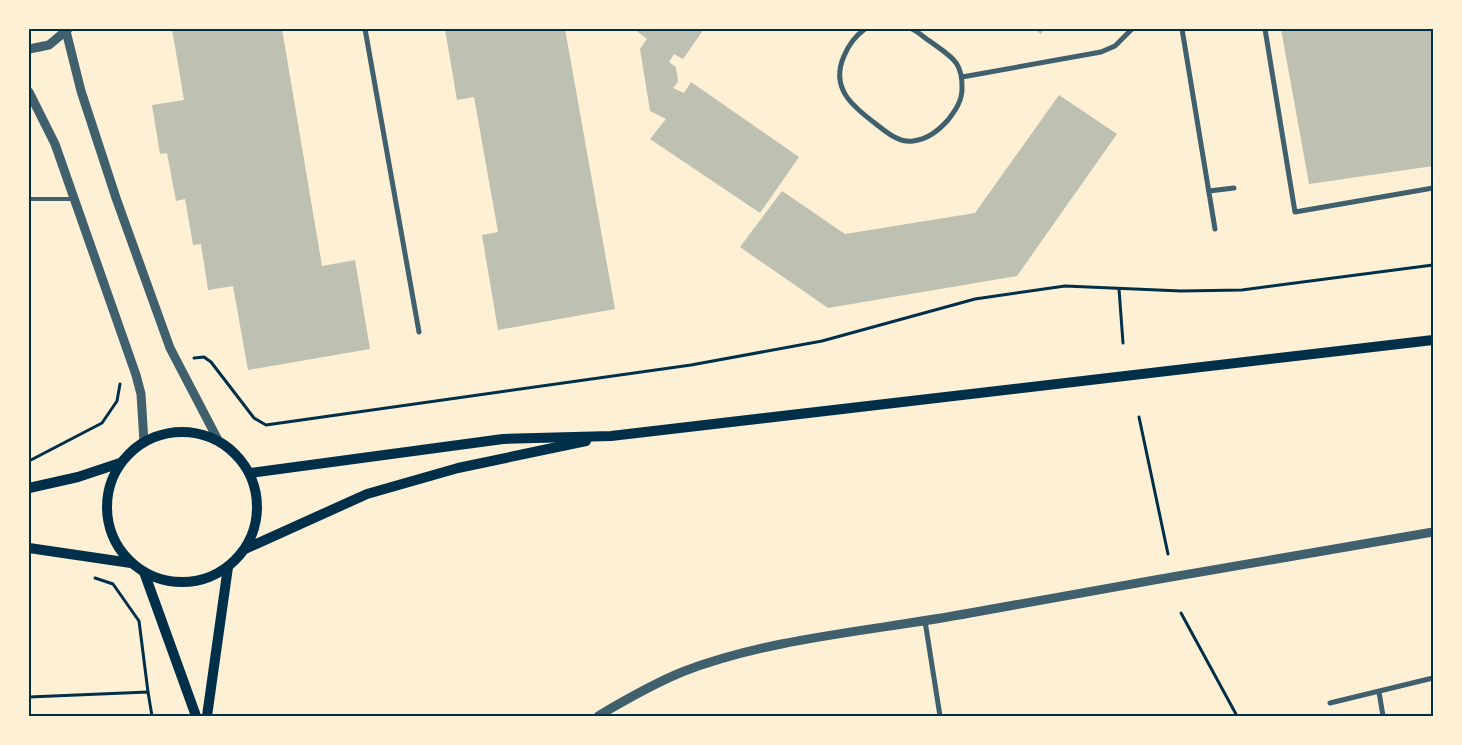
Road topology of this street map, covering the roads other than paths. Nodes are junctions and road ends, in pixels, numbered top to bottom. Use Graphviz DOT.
graph roads {
  1 [pos="365,29"];
  2 [pos="865,29"];
  3 [pos="912,29"];
  4 [pos="1132,29"];
  5 [pos="1182,29"];
  6 [pos="1265,29"];
  7 [pos="67,30"];
  8 [pos="29,49"];
  9 [pos="962,77"];
  10 [pos="29,92"];
  11 [pos="1234,188"];
  12 [pos="1433,188"];
  13 [pos="1208,192"];
  14 [pos="29,199"];
  15 [pos="74,199"];
  16 [pos="1215,229"];
  17 [pos="419,332"];
  18 [pos="1433,340"];
  19 [pos="611,436"];
  20 [pos="218,440"];
  21 [pos="144,442"];
  22 [pos="120,463"];
  23 [pos="250,473"];
  24 [pos="29,488"];
  25 [pos="1433,532"];
  26 [pos="29,548"];
  27 [pos="245,549"];
  28 [pos="131,563"];
  29 [pos="228,567"];
  30 [pos="144,572"];
  31 [pos="925,622"];
  32 [pos="1433,678"];
  33 [pos="1379,692"];
  34 [pos="1330,702"];
  35 [pos="196,716"];
  36 [pos="207,716"];
  37 [pos="598,716"];
  38 [pos="940,716"];
  39 [pos="1383,716"];
  1 -- 17 [label="street"];
  2 -- 9 [label="street"];
  3 -- 9 [label="street"];
  4 -- 9 [label="street"];
  5 -- 13 [label="street"];
  6 -- 12 [label="street"];
  7 -- 8 [label="street"];
  7 -- 20 [label="street"];
  10 -- 15 [label="street"];
  11 -- 13 [label="street"];
  13 -- 16 [label="street"];
  14 -- 15 [label="lane"];
  15 -- 21 [label="street"];
  18 -- 19 [label="main road"];
  19 -- 23 [label="main road"];
  19 -- 27 [label="main road"];
  20 -- 21 [label="main road"];
  20 -- 23 [label="main road"];
  21 -- 22 [label="main road"];
  22 -- 24 [label="main road"];
  22 -- 28 [label="main road"];
  23 -- 27 [label="main road"];
  25 -- 31 [label="street"];
  26 -- 28 [label="main road"];
  27 -- 29 [label="main road"];
  28 -- 30 [label="main road"];
  29 -- 30 [label="main road"];
  29 -- 36 [label="main road"];
  30 -- 35 [label="main road"];
  31 -- 37 [label="street"];
  31 -- 38 [label="street"];
  32 -- 33 [label="street"];
  33 -- 34 [label="street"];
  33 -- 39 [label="street"];
}
